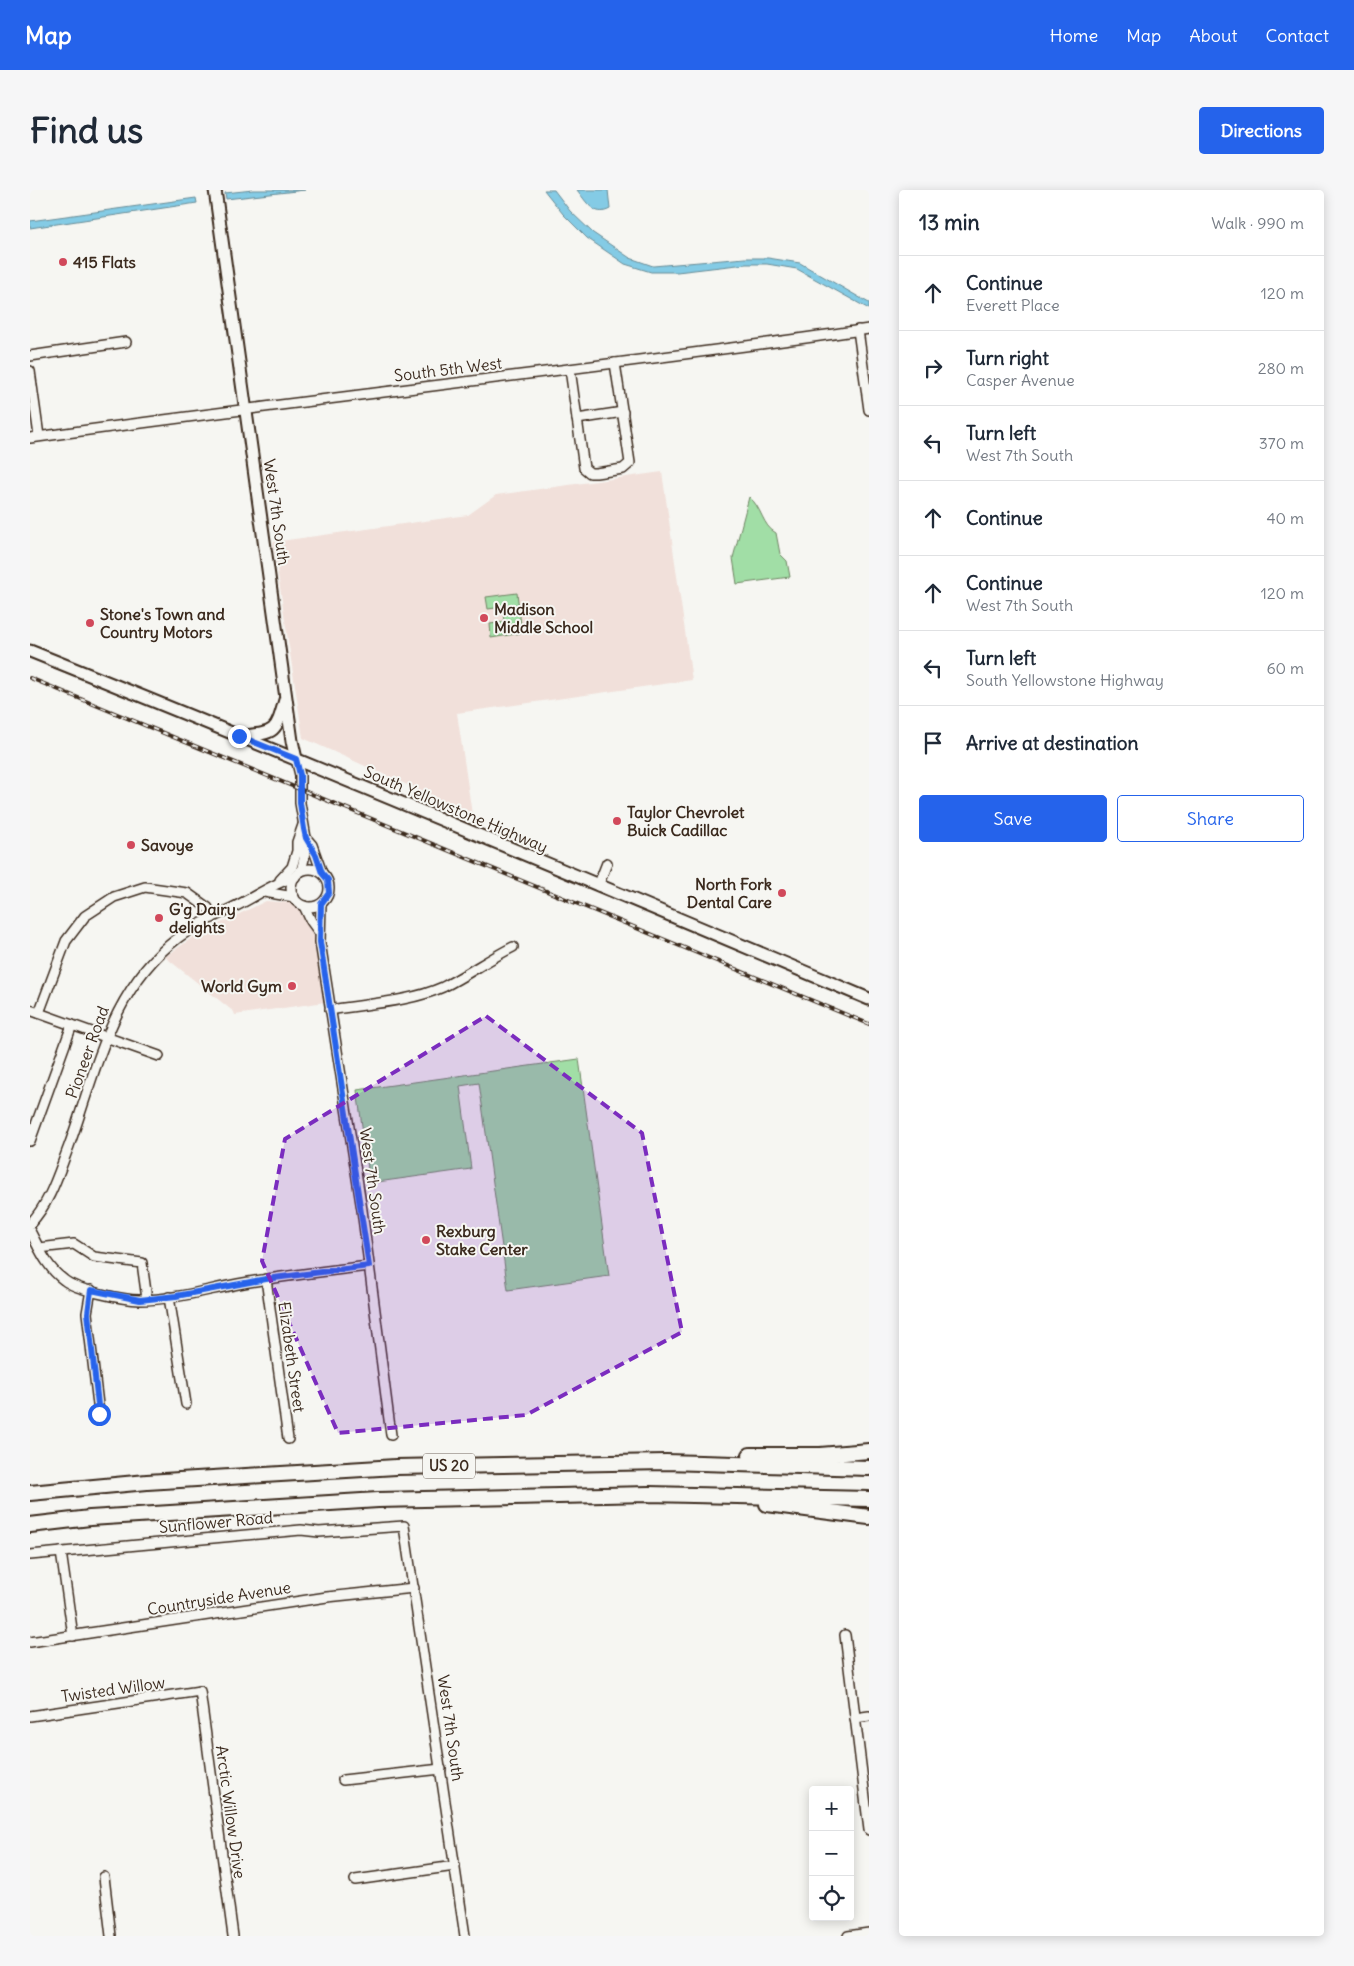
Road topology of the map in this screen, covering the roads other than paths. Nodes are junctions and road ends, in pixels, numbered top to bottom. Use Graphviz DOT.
graph roads {
  1 [pos="215,190"];
  2 [pos="869,329"];
  3 [pos="858,330"];
  4 [pos="126,342"];
  5 [pos="30,356"];
  6 [pos="615,363"];
  7 [pos="570,369"];
  8 [pos="30,371"];
  9 [pos="245,409"];
  10 [pos="869,410"];
  11 [pos="623,412"];
  12 [pos="577,419"];
  13 [pos="35,437"];
  14 [pos="30,650"];
  15 [pos="287,696"];
  16 [pos="239,736"];
  17 [pos="296,759"];
  18 [pos="303,825"];
  19 [pos="306,838"];
  20 [pos="607,863"];
  21 [pos="322,873"];
  22 [pos="298,874"];
  23 [pos="278,881"];
  24 [pos="598,886"];
  25 [pos="264,892"];
  26 [pos="294,897"];
  27 [pos="321,904"];
  28 [pos="304,906"];
  29 [pos="212,918"];
  30 [pos="319,932"];
  31 [pos="513,947"];
  32 [pos="869,999"];
  33 [pos="330,1010"];
  34 [pos="34,1012"];
  35 [pos="72,1025"];
  36 [pos="106,1037"];
  37 [pos="160,1056"];
  38 [pos="30,1141"];
  39 [pos="30,1224"];
  40 [pos="30,1231"];
  41 [pos="39,1248"];
  42 [pos="369,1266"];
  43 [pos="266,1279"];
  44 [pos="91,1290"];
  45 [pos="169,1297"];
  46 [pos="147,1299"];
  47 [pos="186,1404"];
  48 [pos="99,1414"];
  49 [pos="391,1435"];
  50 [pos="288,1439"];
  51 [pos="869,1450"];
  52 [pos="534,1464"];
  53 [pos="869,1468"];
  54 [pos="30,1493"];
  55 [pos="649,1494"];
  56 [pos="869,1499"];
  57 [pos="869,1517"];
  58 [pos="30,1525"];
  59 [pos="404,1526"];
  60 [pos="61,1552"];
  61 [pos="30,1555"];
  62 [pos="414,1588"];
  63 [pos="845,1635"];
  64 [pos="73,1636"];
  65 [pos="30,1642"];
  66 [pos="200,1691"];
  67 [pos="30,1716"];
  68 [pos="869,1716"];
  69 [pos="855,1718"];
  70 [pos="441,1769"];
  71 [pos="343,1780"];
  72 [pos="869,1830"];
  73 [pos="455,1866"];
  74 [pos="104,1877"];
  75 [pos="355,1880"];
  76 [pos="869,1933"];
  77 [pos="111,1936"];
  78 [pos="234,1936"];
  79 [pos="465,1936"];
  80 [pos="848,1936"];
  1 -- 9 [label="main road, West 7th South"];
  2 -- 3 [label="street, South 5th West"];
  3 -- 6 [label="street, South 5th West"];
  3 -- 10 [label="street"];
  4 -- 5 [label="street"];
  6 -- 7 [label="street, South 5th West"];
  6 -- 11 [label="street"];
  7 -- 9 [label="street, South 5th West"];
  7 -- 12 [label="street"];
  8 -- 13 [label="street"];
  9 -- 13 [label="street, South 5th West"];
  9 -- 15 [label="main road, West 7th South"];
  11 -- 12 [label="street"];
  11 -- 12 [label="street"];
  14 -- 16 [label="main road, South Yellowstone Highway"];
  15 -- 16 [label="main road"];
  15 -- 17 [label="main road, West 7th South"];
  16 -- 17 [label="main road, South Yellowstone Highway"];
  17 -- 18 [label="street, West 7th South"];
  17 -- 24 [label="main road, South Yellowstone Highway"];
  18 -- 19 [label="street, West 7th South"];
  18 -- 23 [label="street"];
  19 -- 21 [label="street, West 7th South"];
  19 -- 22 [label="street, West 7th South"];
  20 -- 24 [label="street"];
  21 -- 22 [label="street"];
  21 -- 27 [label="street"];
  22 -- 23 [label="street, Pioneer Road"];
  22 -- 26 [label="street"];
  23 -- 25 [label="street, Pioneer Road"];
  24 -- 32 [label="main road, South Yellowstone Highway"];
  25 -- 26 [label="street"];
  25 -- 29 [label="street, Pioneer Road"];
  26 -- 28 [label="street"];
  27 -- 28 [label="street"];
  27 -- 30 [label="street, West 7th South"];
  28 -- 30 [label="street, West 7th South"];
  29 -- 34 [label="street"];
  29 -- 36 [label="street, Pioneer Road"];
  30 -- 33 [label="street, West 7th South"];
  31 -- 33 [label="street"];
  33 -- 42 [label="street, West 7th South"];
  34 -- 35 [label="street"];
  35 -- 36 [label="street"];
  35 -- 38 [label="street"];
  36 -- 37 [label="street"];
  36 -- 39 [label="street, Pioneer Road"];
  40 -- 41 [label="street"];
  41 -- 44 [label="street"];
  41 -- 46 [label="street"];
  42 -- 43 [label="street"];
  42 -- 49 [label="street, West 7th South"];
  43 -- 45 [label="street"];
  43 -- 50 [label="street, Elizabeth Street"];
  44 -- 46 [label="street"];
  44 -- 48 [label="street"];
  45 -- 46 [label="street"];
  45 -- 47 [label="street"];
  51 -- 52 [label="highway"];
  52 -- 53 [label="highway, US 20"];
  52 -- 54 [label="highway, US 20"];
  55 -- 56 [label="highway, US 20"];
  55 -- 57 [label="highway"];
  55 -- 58 [label="highway, US 20"];
  59 -- 60 [label="street, Sunflower Road"];
  59 -- 62 [label="street, West 7th South"];
  60 -- 61 [label="street, Sunflower Road"];
  60 -- 64 [label="street"];
  62 -- 64 [label="street, Countryside Avenue"];
  62 -- 70 [label="street, West 7th South"];
  63 -- 69 [label="street"];
  64 -- 65 [label="street, Countryside Avenue"];
  66 -- 67 [label="street, Twisted Willow"];
  66 -- 78 [label="street, Arctic Willow Drive"];
  68 -- 69 [label="street"];
  69 -- 72 [label="street"];
  70 -- 71 [label="street"];
  70 -- 73 [label="street, West 7th South"];
  73 -- 75 [label="street"];
  73 -- 79 [label="street, West 7th South"];
  74 -- 77 [label="street"];
  76 -- 80 [label="street"];
}
